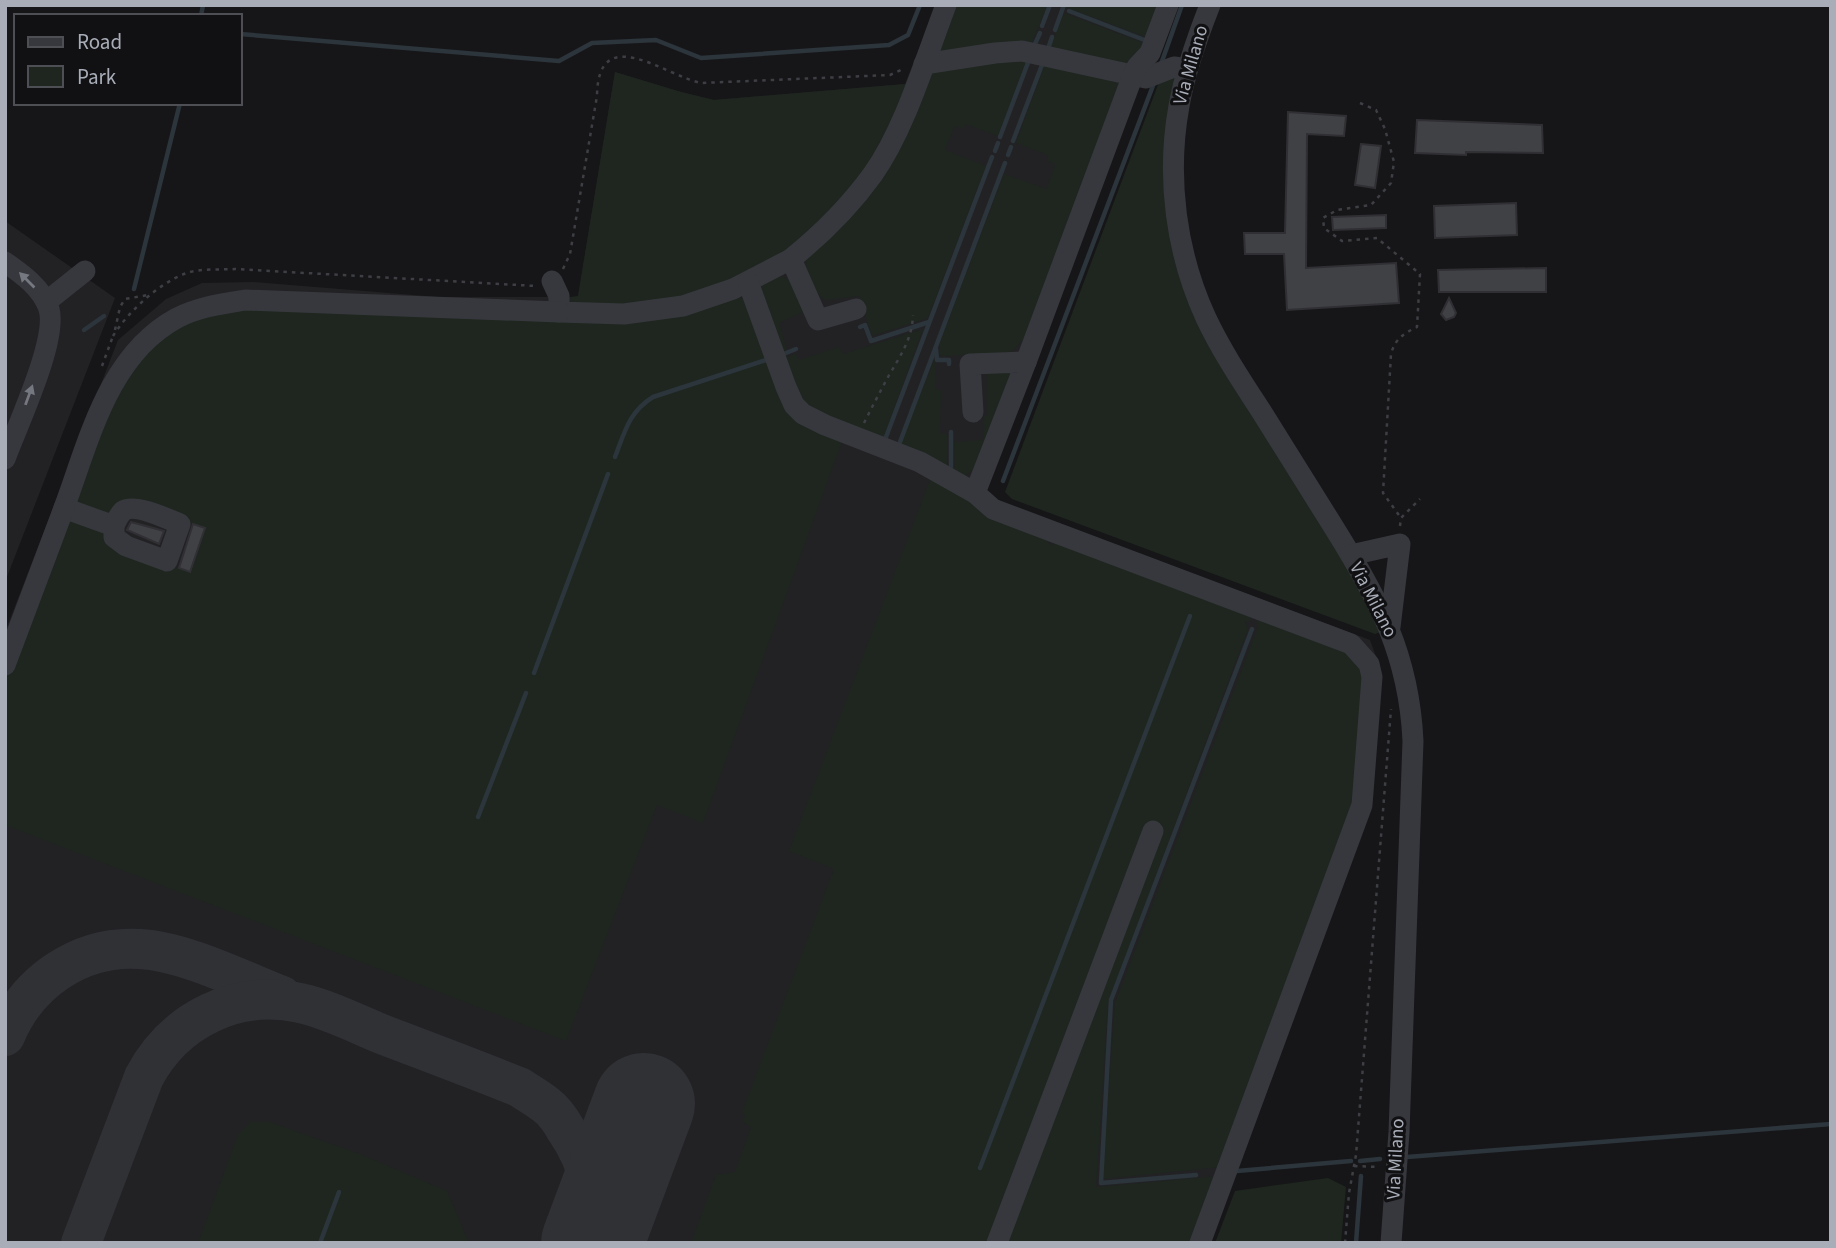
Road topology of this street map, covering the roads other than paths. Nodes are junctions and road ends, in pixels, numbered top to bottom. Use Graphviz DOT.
graph roads {
  1 [pos="946,5"];
  2 [pos="1168,5"];
  3 [pos="1210,5"];
  4 [pos="923,64"];
  5 [pos="1187,69"];
  6 [pos="1133,75"];
  7 [pos="791,258"];
  8 [pos="5,262"];
  9 [pos="85,271"];
  10 [pos="552,281"];
  11 [pos="748,282"];
  12 [pos="46,302"];
  13 [pos="856,309"];
  14 [pos="559,312"];
  15 [pos="1026,362"];
  16 [pos="973,412"];
  17 [pos="5,459"];
  18 [pos="975,493"];
  19 [pos="64,508"];
  20 [pos="114,526"];
  21 [pos="1351,555"];
  22 [pos="1390,628"];
  23 [pos="5,665"];
  24 [pos="1153,831"];
  25 [pos="998,1243"];
  26 [pos="1200,1243"];
  27 [pos="1391,1243"];
  1 -- 4 [label="street"];
  2 -- 6 [label="street"];
  3 -- 5 [label="street, Via Milano"];
  4 -- 6 [label="street"];
  4 -- 7 [label="street"];
  5 -- 6 [label="street"];
  5 -- 21 [label="street, Via Milano"];
  6 -- 15 [label="street"];
  7 -- 11 [label="street"];
  7 -- 13 [label="street"];
  12 -- 8 [label="street, one-way"];
  9 -- 12 [label="street"];
  10 -- 14 [label="street"];
  11 -- 14 [label="street"];
  11 -- 18 [label="street"];
  17 -- 12 [label="street, one-way"];
  14 -- 19 [label="street"];
  15 -- 16 [label="street"];
  15 -- 18 [label="street"];
  18 -- 26 [label="street"];
  19 -- 20 [label="street"];
  19 -- 23 [label="street"];
  21 -- 22 [label="street, Via Milano"];
  21 -- 22 [label="street"];
  22 -- 27 [label="street, Via Milano"];
  24 -- 25 [label="street"];
}
